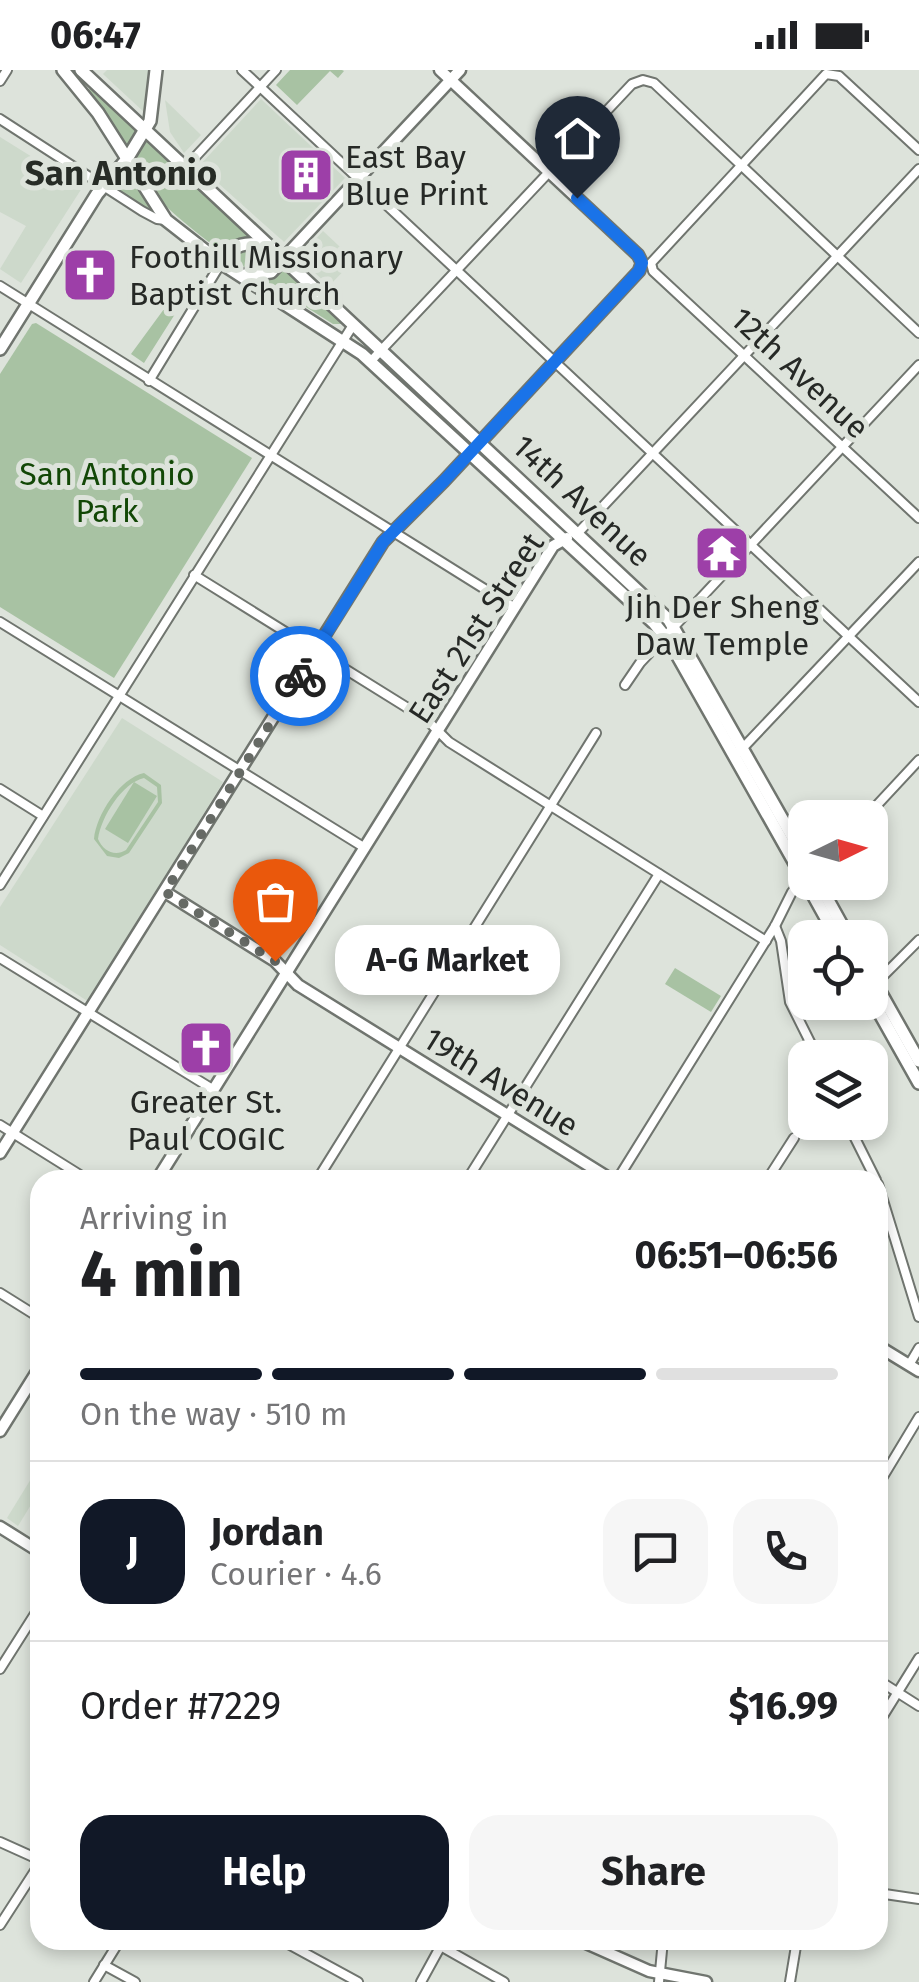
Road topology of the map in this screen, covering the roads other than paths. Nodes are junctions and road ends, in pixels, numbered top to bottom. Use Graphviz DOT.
graph roads {
  1 [pos="7,70"];
  2 [pos="63,70"];
  3 [pos="156,70"];
  4 [pos="242,70"];
  5 [pos="276,70"];
  6 [pos="440,70"];
  7 [pos="460,70"];
  8 [pos="85,76"];
  9 [pos="450,80"];
  10 [pos="0,81"];
  11 [pos="260,87"];
  12 [pos="0,119"];
  13 [pos="145,130"];
  14 [pos="919,150"];
  15 [pos="126,158"];
  16 [pos="738,166"];
  17 [pos="186,168"];
  18 [pos="919,169"];
  19 [pos="548,171"];
  20 [pos="358,178"];
  21 [pos="104,186"];
  22 [pos="166,220"];
  23 [pos="269,246"];
  24 [pos="836,257"];
  25 [pos="283,259"];
  26 [pos="221,262"];
  27 [pos="646,263"];
  28 [pos="457,269"];
  29 [pos="240,274"];
  30 [pos="0,286"];
  31 [pos="29,304"];
  32 [pos="353,324"];
  33 [pos="919,333"];
  34 [pos="342,338"];
  35 [pos="0,349"];
  36 [pos="380,351"];
  37 [pos="745,355"];
  38 [pos="371,362"];
  39 [pos="556,362"];
  40 [pos="919,365"];
  41 [pos="149,380"];
  42 [pos="475,447"];
  43 [pos="842,448"];
  44 [pos="653,453"];
  45 [pos="270,455"];
  46 [pos="919,518"];
  47 [pos="394,533"];
  48 [pos="571,536"];
  49 [pos="751,546"];
  50 [pos="919,562"];
  51 [pos="194,575"];
  52 [pos="515,608"];
  53 [pos="0,622"];
  54 [pos="670,632"];
  55 [pos="850,637"];
  56 [pos="314,652"];
  57 [pos="626,685"];
  58 [pos="119,695"];
  59 [pos="919,702"];
  60 [pos="438,732"];
  61 [pos="596,733"];
  62 [pos="738,752"];
  63 [pos="919,760"];
  64 [pos="240,771"];
  65 [pos="0,789"];
  66 [pos="882,800"];
  67 [pos="550,806"];
  68 [pos="43,816"];
  69 [pos="788,832"];
  70 [pos="365,848"];
  71 [pos="788,848"];
  72 [pos="659,874"];
  73 [pos="0,886"];
  74 [pos="165,892"];
  75 [pos="788,900"];
  76 [pos="775,926"];
  77 [pos="919,940"];
  78 [pos="766,941"];
  79 [pos="0,958"];
  80 [pos="888,970"];
  81 [pos="287,974"];
  82 [pos="888,1012"];
  83 [pos="88,1013"];
  84 [pos="888,1019"];
  85 [pos="809,1040"];
  86 [pos="400,1049"];
  87 [pos="919,1061"];
  88 [pos="919,1082"];
  89 [pos="214,1090"];
  90 [pos="507,1115"];
  91 [pos="0,1125"];
  92 [pos="13,1133"];
  93 [pos="793,1140"];
  94 [pos="856,1140"];
  95 [pos="0,1153"];
  96 [pos="72,1170"];
  97 [pos="162,1170"];
  98 [pos="324,1170"];
  99 [pos="473,1170"];
  100 [pos="598,1170"];
  101 [pos="620,1170"];
  102 [pos="773,1170"];
  103 [pos="870,1170"];
  104 [pos="888,1219"];
  105 [pos="0,1293"];
  106 [pos="30,1312"];
  107 [pos="919,1316"];
  108 [pos="919,1348"];
  109 [pos="888,1352"];
  110 [pos="914,1368"];
  111 [pos="30,1383"];
  112 [pos="919,1418"];
  113 [pos="0,1431"];
  114 [pos="888,1468"];
  115 [pos="0,1527"];
  116 [pos="30,1546"];
  117 [pos="30,1622"];
  118 [pos="919,1658"];
  119 [pos="0,1670"];
  120 [pos="888,1686"];
  121 [pos="897,1692"];
  122 [pos="919,1706"];
  123 [pos="888,1707"];
  124 [pos="0,1842"];
  125 [pos="30,1856"];
  126 [pos="30,1877"];
  127 [pos="888,1894"];
  128 [pos="919,1899"];
  129 [pos="0,1925"];
  130 [pos="114,1950"];
  131 [pos="300,1950"];
  132 [pos="438,1950"];
  133 [pos="453,1950"];
  134 [pos="600,1950"];
  135 [pos="663,1950"];
  136 [pos="795,1950"];
  137 [pos="104,1965"];
  138 [pos="659,1978"];
  139 [pos="94,1982"];
  140 [pos="135,1982"];
  141 [pos="358,1982"];
  142 [pos="421,1982"];
  143 [pos="504,1982"];
  144 [pos="706,1982"];
  145 [pos="790,1982"];
  1 -- 10 [label="street"];
  2 -- 8 [label="main road, 14th Avenue"];
  3 -- 13 [label="main road"];
  4 -- 11 [label="street"];
  5 -- 11 [label="street"];
  6 -- 9 [label="street, 12th Avenue"];
  7 -- 9 [label="street"];
  8 -- 13 [label="main road, 14th Avenue"];
  8 -- 15 [label="main road, 14th Avenue"];
  9 -- 19 [label="street, 12th Avenue"];
  9 -- 20 [label="street"];
  11 -- 17 [label="street"];
  11 -- 20 [label="street"];
  12 -- 21 [label="street"];
  13 -- 15 [label="main road"];
  13 -- 17 [label="main road, 14th Avenue"];
  14 -- 16 [label="street"];
  15 -- 21 [label="main road"];
  15 -- 22 [label="main road, 14th Avenue"];
  16 -- 19 [label="street"];
  16 -- 24 [label="street"];
  16 -- 27 [label="street"];
  17 -- 23 [label="main road, 14th Avenue"];
  18 -- 24 [label="street, East 21st Street"];
  19 -- 27 [label="street, 12th Avenue"];
  19 -- 28 [label="street"];
  20 -- 25 [label="street"];
  20 -- 28 [label="street"];
  21 -- 22 [label="street"];
  21 -- 31 [label="main road"];
  22 -- 26 [label="main road, 14th Avenue"];
  23 -- 25 [label="main road, 14th Avenue"];
  23 -- 26 [label="main road"];
  24 -- 33 [label="street"];
  24 -- 37 [label="street, East 21st Street"];
  25 -- 29 [label="main road"];
  25 -- 32 [label="main road, 14th Avenue"];
  26 -- 29 [label="main road, 14th Avenue"];
  26 -- 41 [label="street"];
  27 -- 37 [label="street, 12th Avenue"];
  27 -- 39 [label="street"];
  28 -- 36 [label="street"];
  28 -- 39 [label="street"];
  29 -- 34 [label="main road, 14th Avenue"];
  30 -- 31 [label="street"];
  31 -- 35 [label="main road"];
  31 -- 41 [label="street"];
  32 -- 34 [label="street"];
  32 -- 36 [label="main road, 14th Avenue"];
  34 -- 38 [label="main road, 14th Avenue"];
  34 -- 45 [label="street"];
  36 -- 38 [label="street"];
  36 -- 42 [label="main road, 14th Avenue"];
  37 -- 43 [label="street, 12th Avenue"];
  37 -- 44 [label="street, East 21st Street"];
  38 -- 42 [label="main road, 14th Avenue"];
  39 -- 42 [label="street"];
  39 -- 44 [label="street"];
  40 -- 43 [label="street"];
  41 -- 45 [label="street"];
  42 -- 47 [label="street"];
  42 -- 48 [label="main road, 14th Avenue"];
  43 -- 46 [label="street, 12th Avenue"];
  43 -- 49 [label="street"];
  44 -- 48 [label="street, East 21st Street"];
  44 -- 49 [label="street"];
  45 -- 47 [label="street"];
  45 -- 51 [label="street"];
  47 -- 52 [label="street"];
  47 -- 56 [label="street"];
  48 -- 52 [label="street, East 21st Street"];
  48 -- 54 [label="main road, 14th Avenue"];
  49 -- 54 [label="street"];
  49 -- 55 [label="street"];
  50 -- 55 [label="street"];
  51 -- 56 [label="street"];
  51 -- 58 [label="street"];
  52 -- 60 [label="street, East 21st Street"];
  53 -- 58 [label="street"];
  54 -- 57 [label="street"];
  54 -- 62 [label="main road, 14th Avenue"];
  55 -- 59 [label="street"];
  55 -- 62 [label="street"];
  56 -- 60 [label="street"];
  56 -- 64 [label="street"];
  58 -- 64 [label="street"];
  58 -- 68 [label="street"];
  60 -- 67 [label="street"];
  60 -- 70 [label="street, East 21st Street"];
  61 -- 67 [label="street"];
  62 -- 69 [label="main road, 14th Avenue"];
  62 -- 71 [label="main road, 14th Avenue"];
  63 -- 66 [label="street"];
  64 -- 70 [label="street"];
  64 -- 74 [label="street"];
  65 -- 68 [label="street"];
  67 -- 72 [label="street"];
  67 -- 86 [label="street"];
  68 -- 73 [label="street"];
  70 -- 81 [label="street, East 21st Street"];
  72 -- 78 [label="street"];
  72 -- 90 [label="street"];
  74 -- 81 [label="street, 19th Avenue"];
  74 -- 83 [label="street"];
  75 -- 76 [label="street"];
  76 -- 78 [label="street"];
  76 -- 85 [label="street"];
  77 -- 80 [label="street"];
  78 -- 101 [label="street"];
  79 -- 83 [label="street"];
  81 -- 86 [label="street, 19th Avenue"];
  81 -- 89 [label="street, East 21st Street"];
  82 -- 87 [label="main road"];
  83 -- 89 [label="street"];
  83 -- 92 [label="street"];
  84 -- 88 [label="main road"];
  86 -- 90 [label="street, 19th Avenue"];
  86 -- 98 [label="street"];
  89 -- 97 [label="street, East 21st Street"];
  90 -- 99 [label="street"];
  90 -- 100 [label="street, 19th Avenue"];
  91 -- 92 [label="street"];
  92 -- 95 [label="street"];
  92 -- 96 [label="street"];
  93 -- 102 [label="street"];
  94 -- 103 [label="street"];
  104 -- 107 [label="street"];
  105 -- 106 [label="street"];
  108 -- 110 [label="street"];
  109 -- 110 [label="street"];
  111 -- 113 [label="street"];
  112 -- 114 [label="street"];
  115 -- 116 [label="street"];
  117 -- 119 [label="street"];
  118 -- 121 [label="street"];
  120 -- 121 [label="street"];
  121 -- 122 [label="street"];
  121 -- 123 [label="street"];
  124 -- 125 [label="street"];
  126 -- 129 [label="street"];
  127 -- 128 [label="street"];
  130 -- 137 [label="street"];
  131 -- 141 [label="street"];
  132 -- 142 [label="street"];
  133 -- 143 [label="street"];
  134 -- 138 [label="street"];
  135 -- 138 [label="street"];
  136 -- 145 [label="street"];
  137 -- 139 [label="street"];
  137 -- 140 [label="street"];
  138 -- 144 [label="street"];
}
